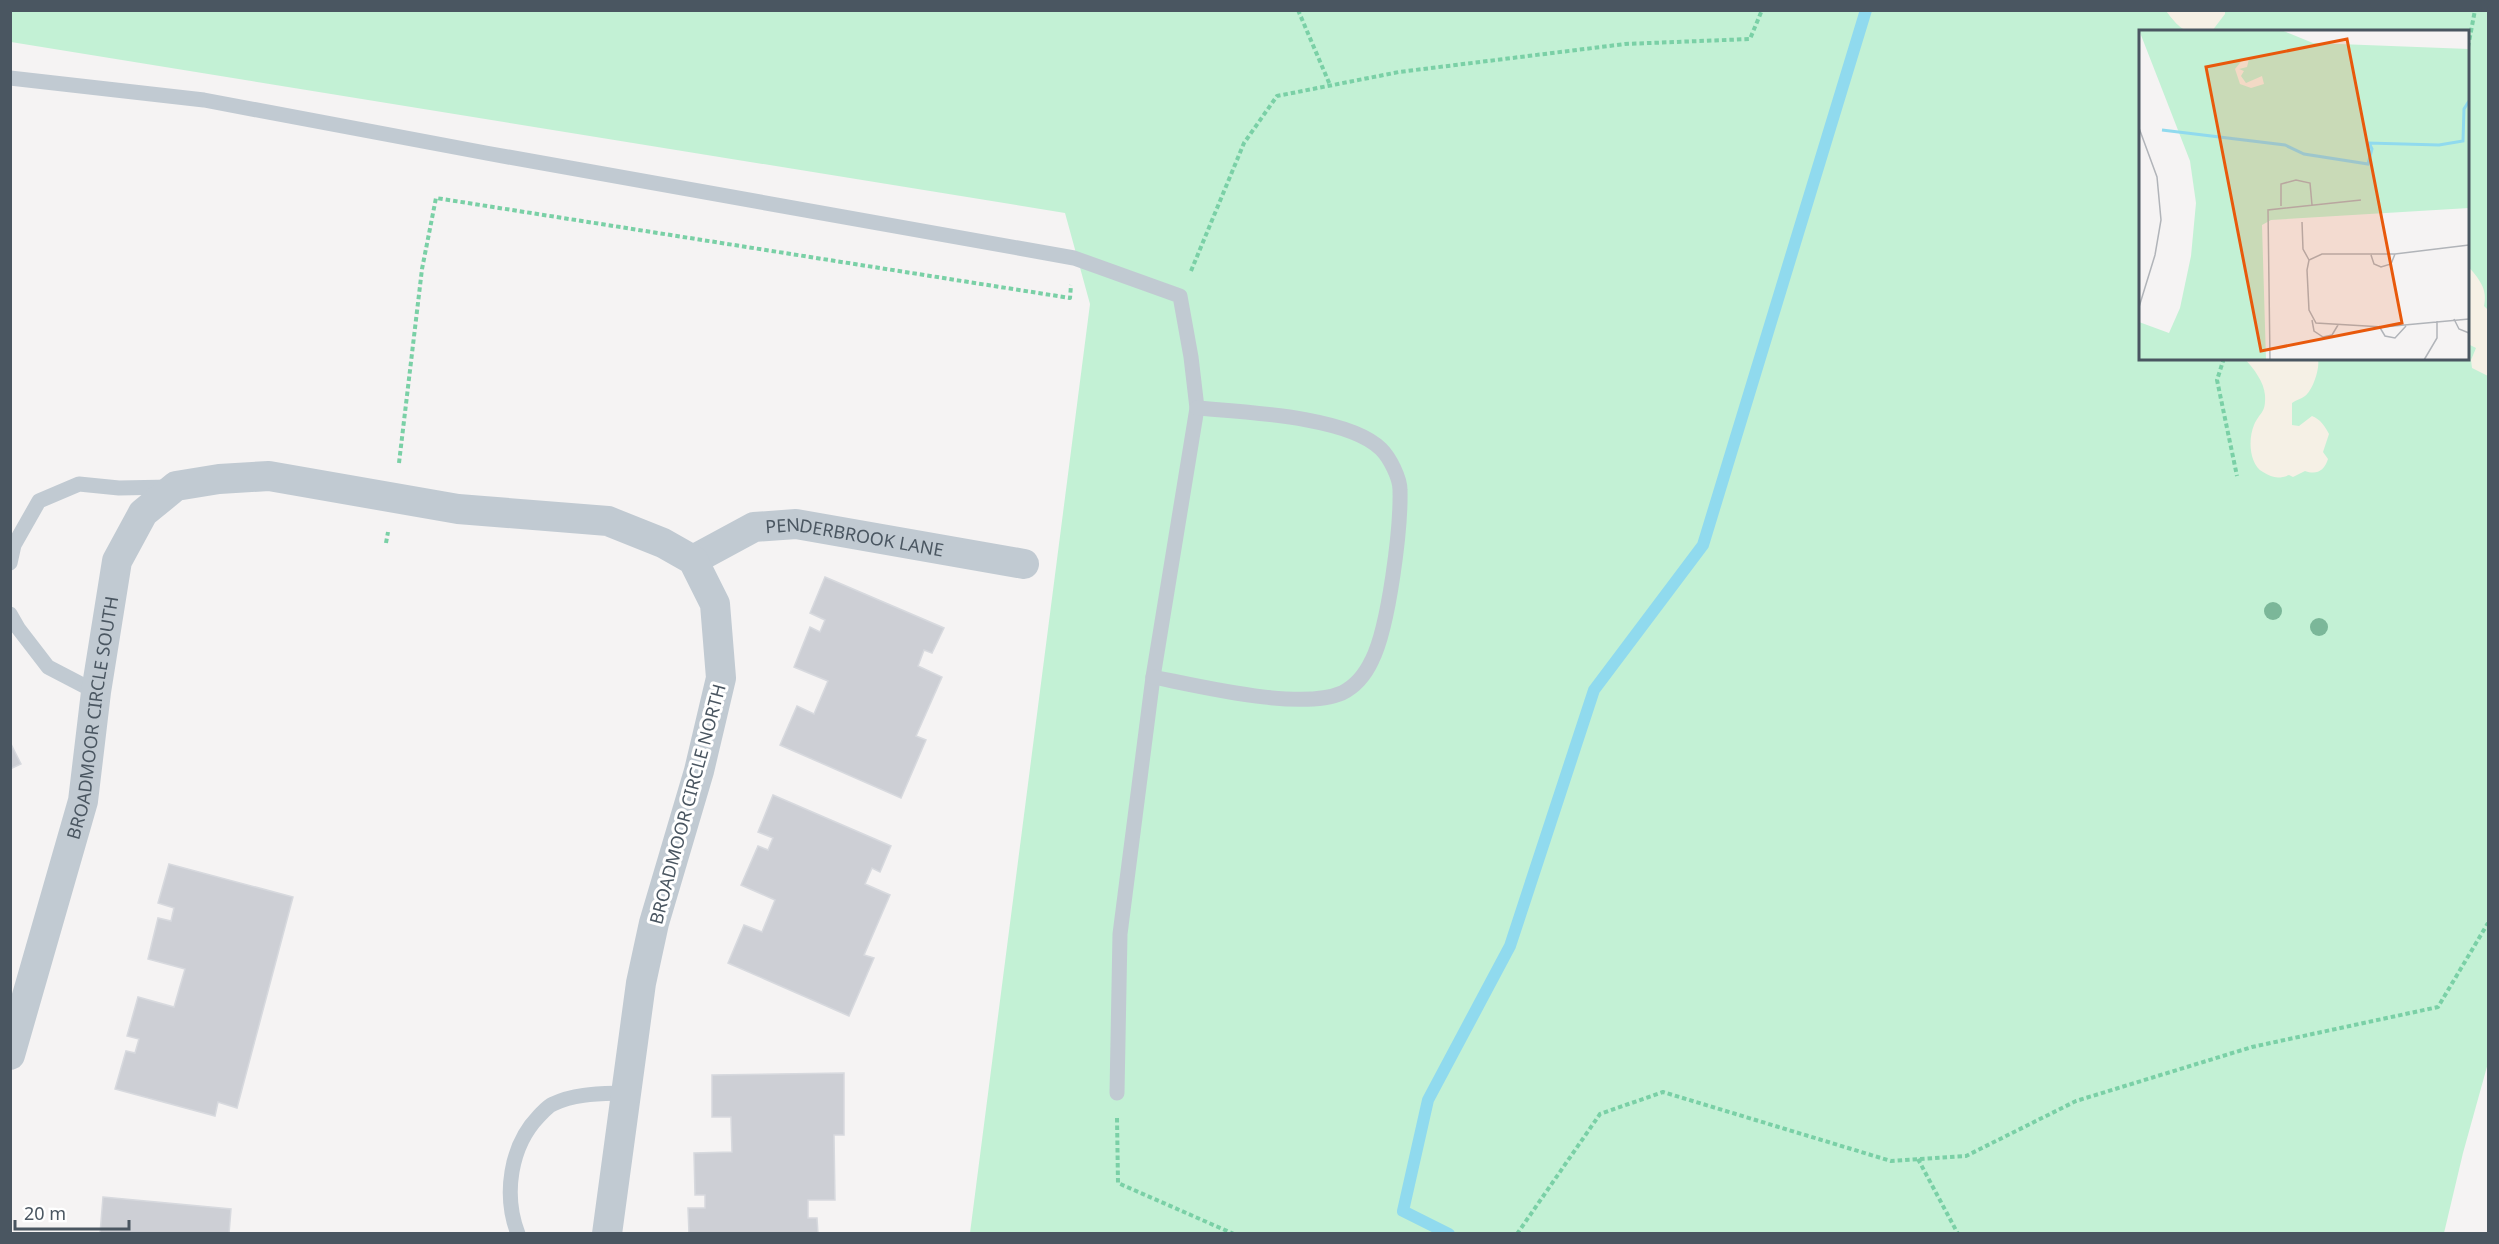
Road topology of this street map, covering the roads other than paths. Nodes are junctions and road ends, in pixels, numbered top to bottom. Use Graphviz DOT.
graph roads {
  1 [pos="10,78"];
  2 [pos="1197,408"];
  3 [pos="176,486"];
  4 [pos="693,560"];
  5 [pos="10,563"];
  6 [pos="1024,564"];
  7 [pos="10,614"];
  8 [pos="1153,677"];
  9 [pos="96,693"];
  10 [pos="12,1047"];
  11 [pos="626,1093"];
  12 [pos="1117,1093"];
  13 [pos="518,1233"];
  14 [pos="607,1233"];
  1 -- 2 [label="lane"];
  2 -- 8 [label="lane"];
  2 -- 8 [label="lane"];
  3 -- 4 [label="street, BROADMOOR CIRCLE SOUTH"];
  3 -- 5 [label="lane"];
  3 -- 9 [label="street, BROADMOOR CIRCLE SOUTH"];
  4 -- 6 [label="street, PENDERBROOK LANE"];
  4 -- 11 [label="street, BROADMOOR CIRCLE NORTH"];
  7 -- 9 [label="lane"];
  8 -- 12 [label="lane"];
  9 -- 10 [label="street, BROADMOOR CIRCLE SOUTH"];
  11 -- 13 [label="lane"];
  11 -- 14 [label="street, BROADMOOR CIRCLE NORTH"];
}
